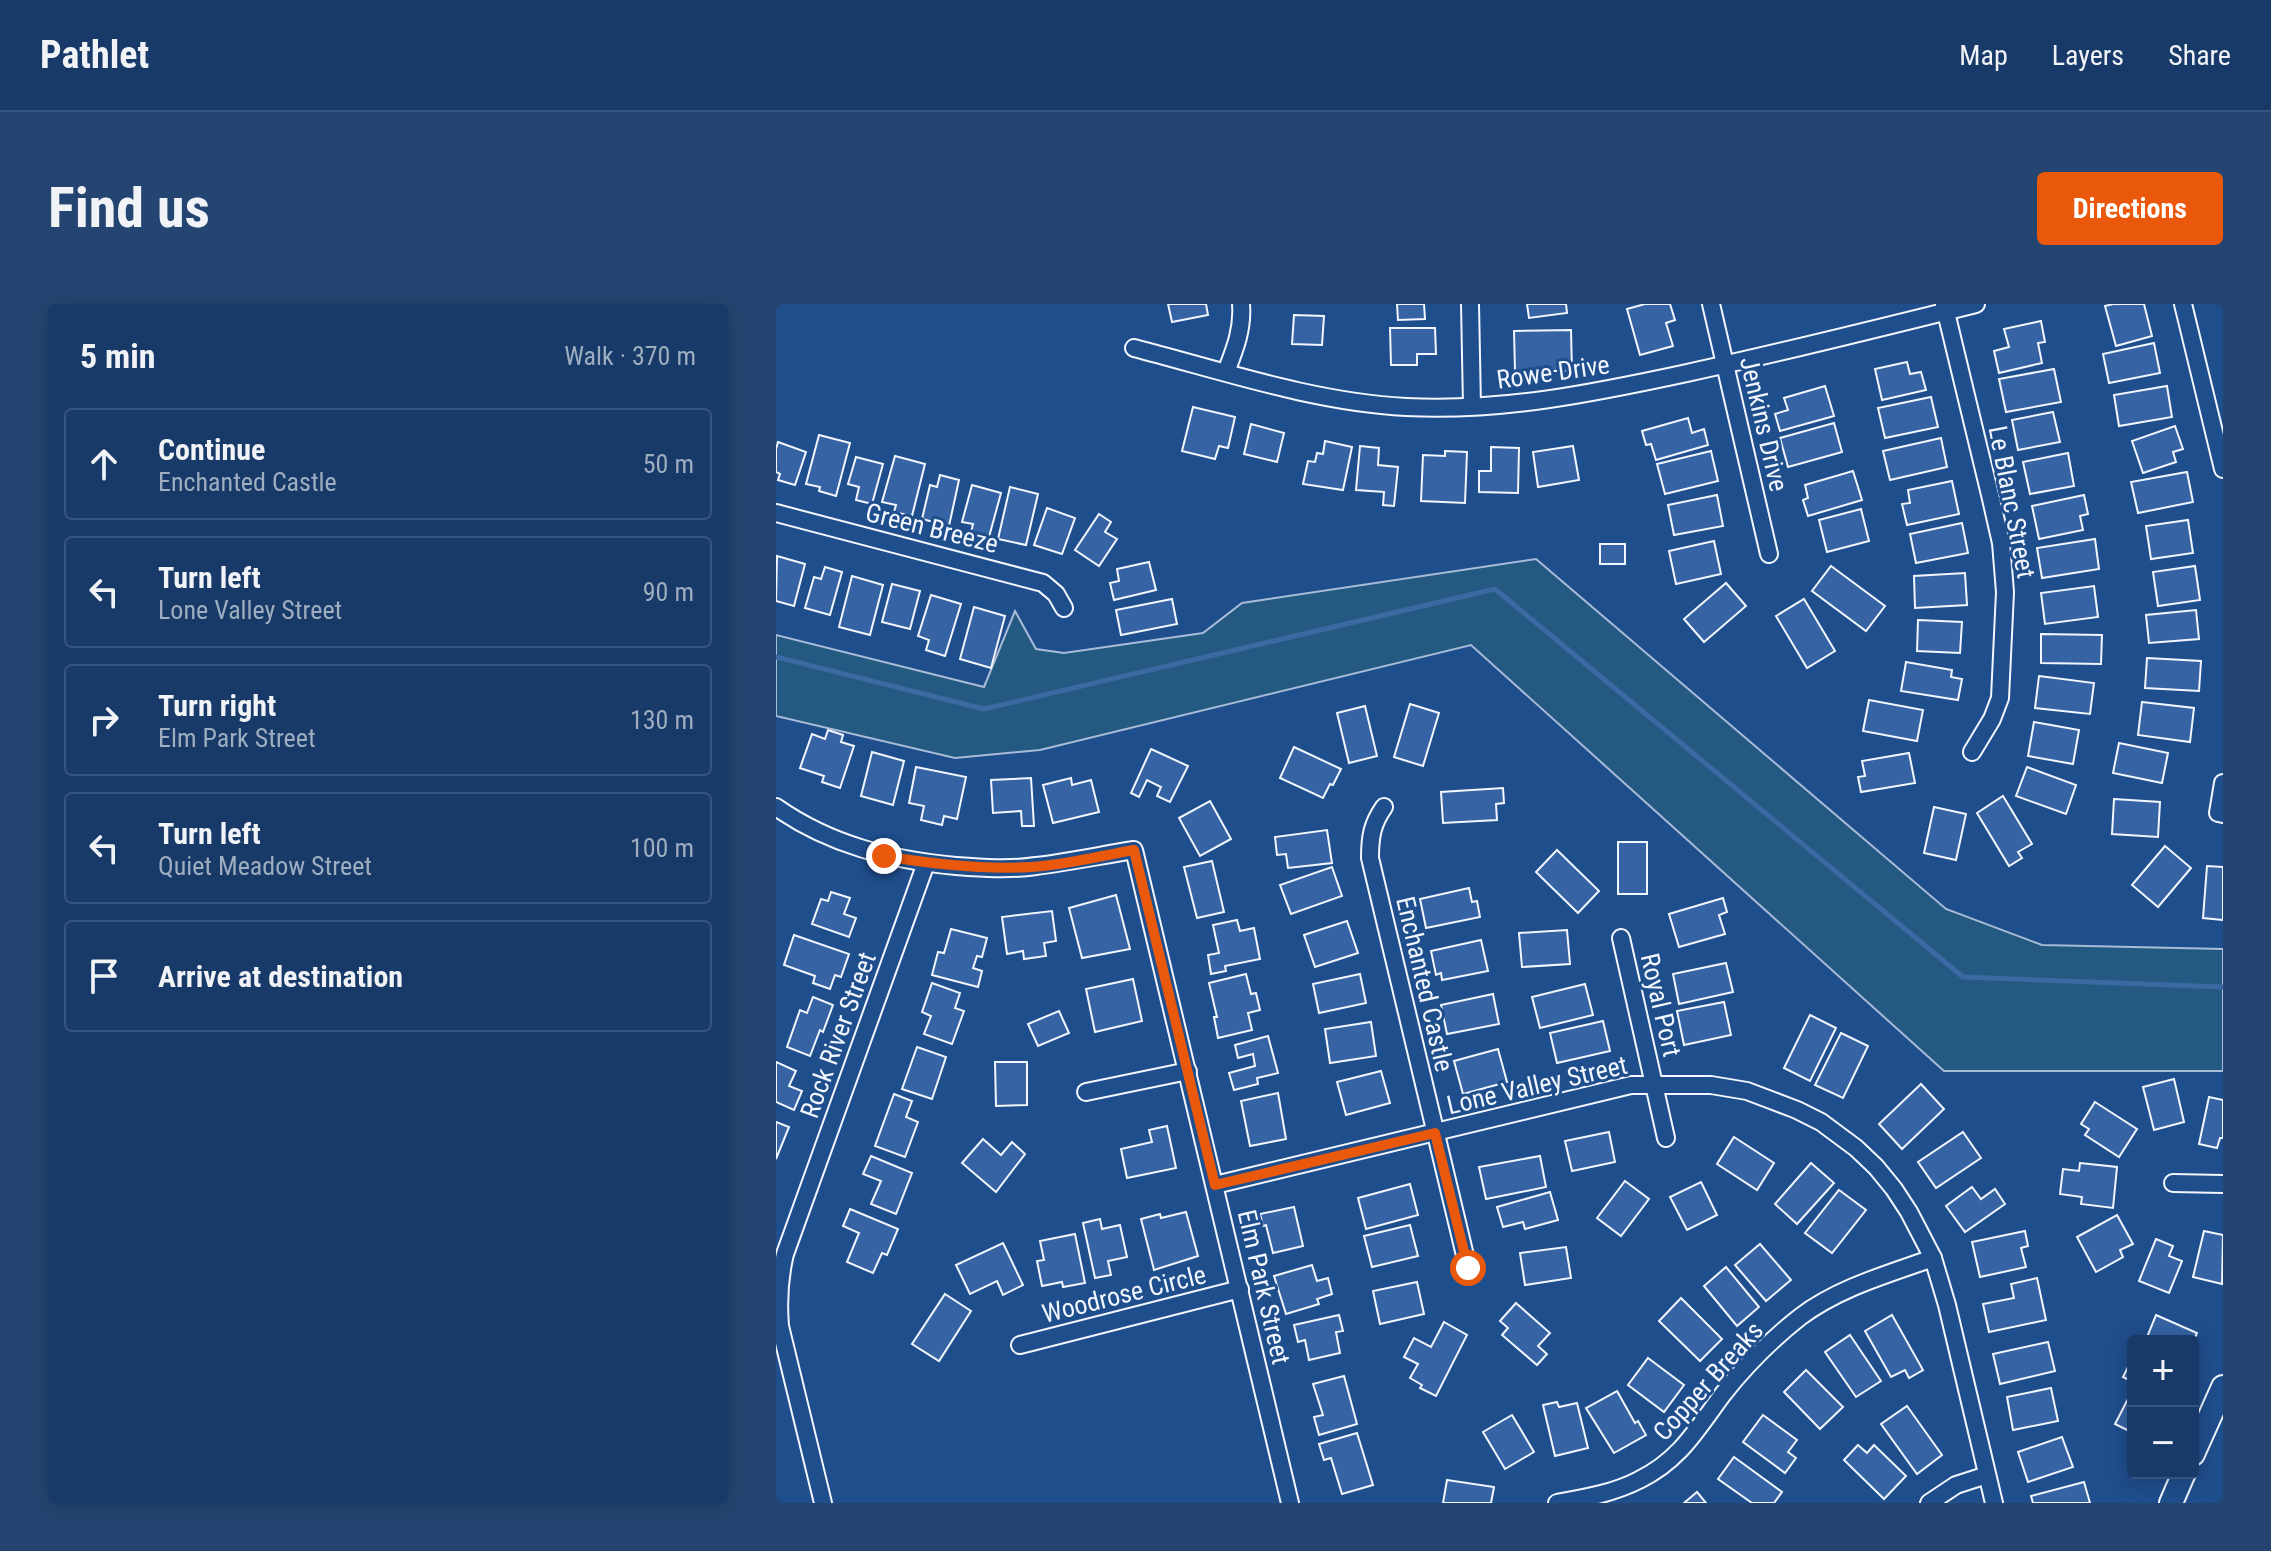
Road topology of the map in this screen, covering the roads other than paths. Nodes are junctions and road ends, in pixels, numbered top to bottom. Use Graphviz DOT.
graph roads {
  1 [pos="1241,304"];
  2 [pos="1470,304"];
  3 [pos="1711,304"];
  4 [pos="1976,304"];
  5 [pos="2183,304"];
  6 [pos="1945,308"];
  7 [pos="1134,348"];
  8 [pos="1726,365"];
  9 [pos="1226,372"];
  10 [pos="1472,406"];
  11 [pos="2223,469"];
  12 [pos="776,513"];
  13 [pos="1769,554"];
  14 [pos="1064,608"];
  15 [pos="1972,752"];
  16 [pos="2223,783"];
  17 [pos="776,807"];
  18 [pos="1384,807"];
  19 [pos="2221,813"];
  20 [pos="926,863"];
  21 [pos="1621,938"];
  22 [pos="1188,1071"];
  23 [pos="1655,1084"];
  24 [pos="1086,1092"];
  25 [pos="1435,1133"];
  26 [pos="1666,1138"];
  27 [pos="2173,1183"];
  28 [pos="2223,1184"];
  29 [pos="1215,1185"];
  30 [pos="1933,1258"];
  31 [pos="1468,1268"];
  32 [pos="1240,1289"];
  33 [pos="1020,1345"];
  34 [pos="2223,1387"];
  35 [pos="2199,1441"];
  36 [pos="1987,1475"];
  37 [pos="2181,1479"];
  38 [pos="823,1503"];
  39 [pos="1290,1503"];
  40 [pos="1557,1503"];
  41 [pos="1929,1503"];
  42 [pos="1994,1503"];
  43 [pos="2171,1503"];
  1 -- 9 [label="street"];
  2 -- 10 [label="street"];
  3 -- 8 [label="street, Jenkins Drive"];
  4 -- 6 [label="street, Rowe Drive"];
  5 -- 11 [label="street"];
  6 -- 8 [label="street, Rowe Drive"];
  6 -- 15 [label="street, Le Blanc Street"];
  7 -- 9 [label="street, Rowe Drive"];
  8 -- 10 [label="street, Rowe Drive"];
  8 -- 13 [label="street, Jenkins Drive"];
  9 -- 10 [label="street, Rowe Drive"];
  12 -- 14 [label="street, Green Breeze"];
  16 -- 19 [label="street"];
  17 -- 20 [label="street"];
  18 -- 25 [label="street, Enchanted Castle"];
  20 -- 22 [label="street, Elm Park Street"];
  20 -- 38 [label="street, Rock River Street"];
  21 -- 23 [label="street, Royal Port"];
  22 -- 24 [label="street"];
  22 -- 29 [label="street, Elm Park Street"];
  23 -- 25 [label="street, Lone Valley Street"];
  23 -- 26 [label="street, Royal Port"];
  23 -- 30 [label="street, Lone Valley Street"];
  25 -- 29 [label="street, Lone Valley Street"];
  25 -- 31 [label="street, Enchanted Castle"];
  27 -- 28 [label="street"];
  29 -- 32 [label="street, Elm Park Street"];
  30 -- 36 [label="street, Lone Valley Street"];
  30 -- 40 [label="street, Copper Breaks"];
  32 -- 33 [label="street, Woodrose Circle"];
  32 -- 39 [label="street, Elm Park Street"];
  34 -- 35 [label="street"];
  36 -- 41 [label="street"];
  36 -- 42 [label="street, Lone Valley Street"];
  37 -- 43 [label="street"];
}
